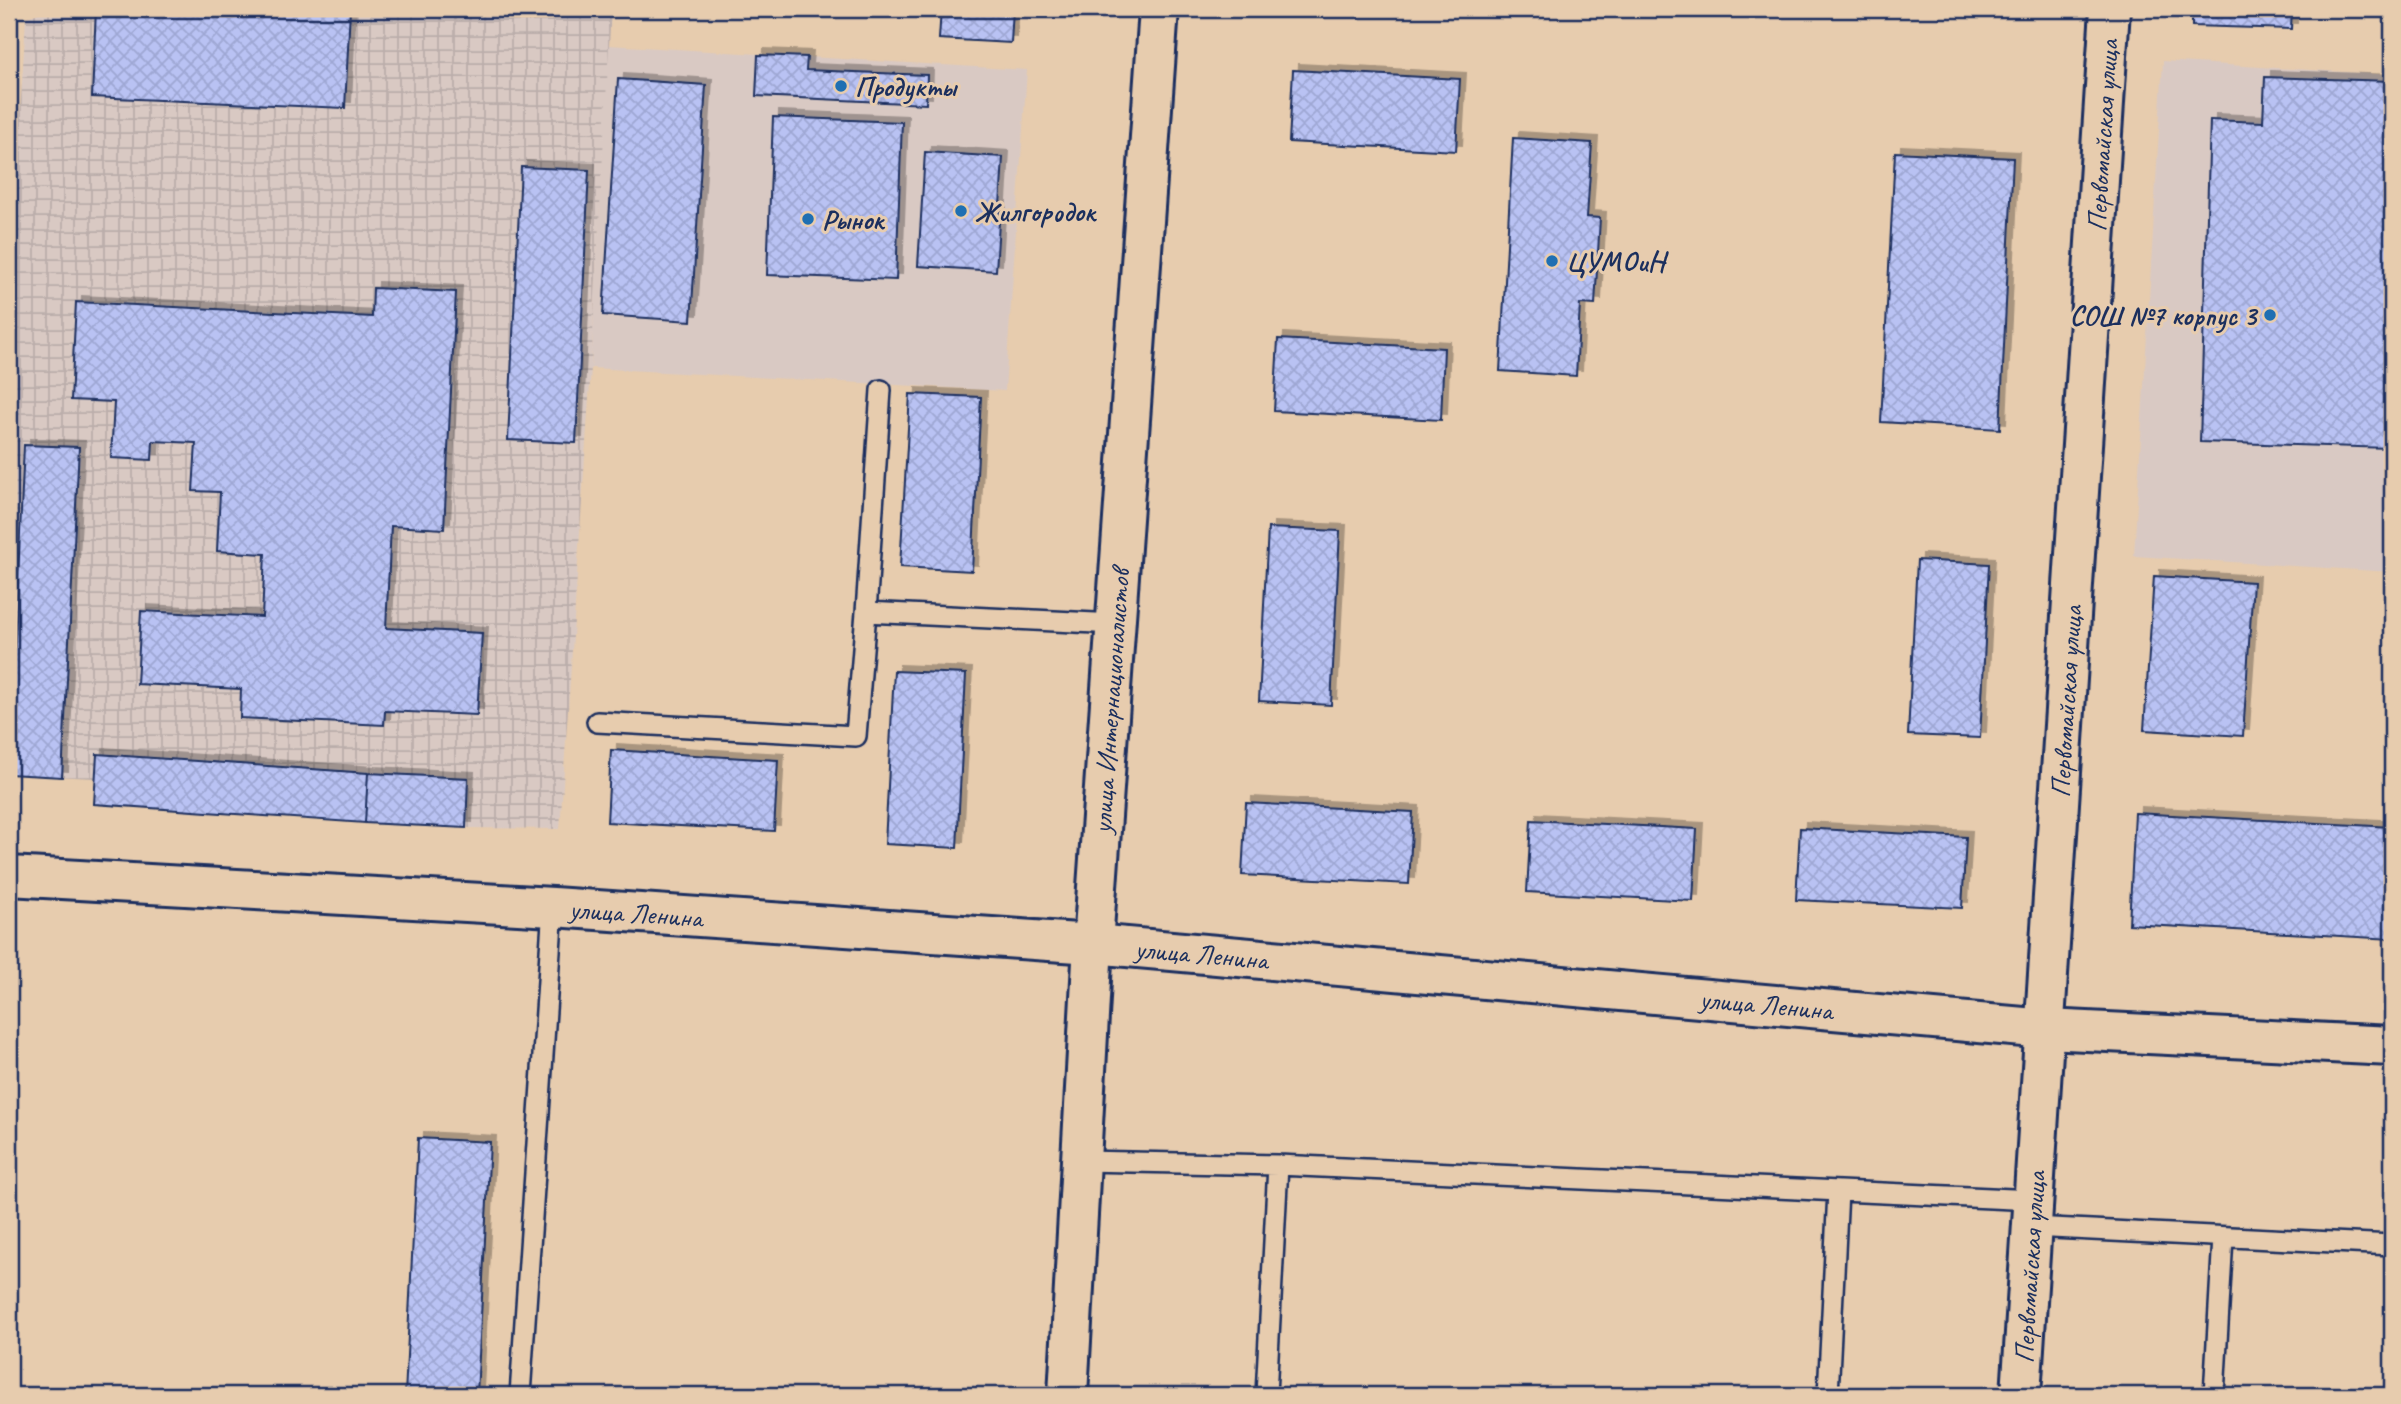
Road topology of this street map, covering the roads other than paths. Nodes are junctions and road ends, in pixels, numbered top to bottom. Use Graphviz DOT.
graph roads {
  1 [pos="1159,9"];
  2 [pos="2110,9"];
  3 [pos="881,390"];
  4 [pos="866,612"];
  5 [pos="1116,624"];
  6 [pos="597,722"];
  7 [pos="9,876"];
  8 [pos="553,907"];
  9 [pos="1093,944"];
  10 [pos="2046,1029"];
  11 [pos="2392,1046"];
  12 [pos="1082,1161"];
  13 [pos="1278,1165"];
  14 [pos="1838,1191"];
  15 [pos="2033,1214"];
  16 [pos="2223,1237"];
  17 [pos="2392,1245"];
  18 [pos="520,1395"];
  19 [pos="1068,1395"];
  20 [pos="1266,1395"];
  21 [pos="1828,1395"];
  22 [pos="2021,1395"];
  23 [pos="2214,1395"];
  1 -- 5 [label="street, улица Интернационалистов"];
  2 -- 10 [label="street, Первомайская улица"];
  3 -- 4 [label="lane"];
  4 -- 5 [label="lane"];
  4 -- 6 [label="lane"];
  5 -- 9 [label="street, улица Интернационалистов"];
  7 -- 8 [label="street, улица Ленина"];
  8 -- 9 [label="street, улица Ленина"];
  8 -- 18 [label="lane"];
  9 -- 10 [label="street, улица Ленина"];
  9 -- 12 [label="street, улица Интернационалистов"];
  10 -- 11 [label="street, улица Ленина"];
  10 -- 15 [label="street, Первомайская улица"];
  12 -- 13 [label="lane"];
  12 -- 19 [label="street, улица Интернационалистов"];
  13 -- 14 [label="lane"];
  13 -- 20 [label="lane"];
  14 -- 15 [label="lane"];
  14 -- 21 [label="lane"];
  15 -- 16 [label="lane"];
  15 -- 22 [label="street, Первомайская улица"];
  16 -- 17 [label="lane"];
  16 -- 23 [label="lane"];
}
